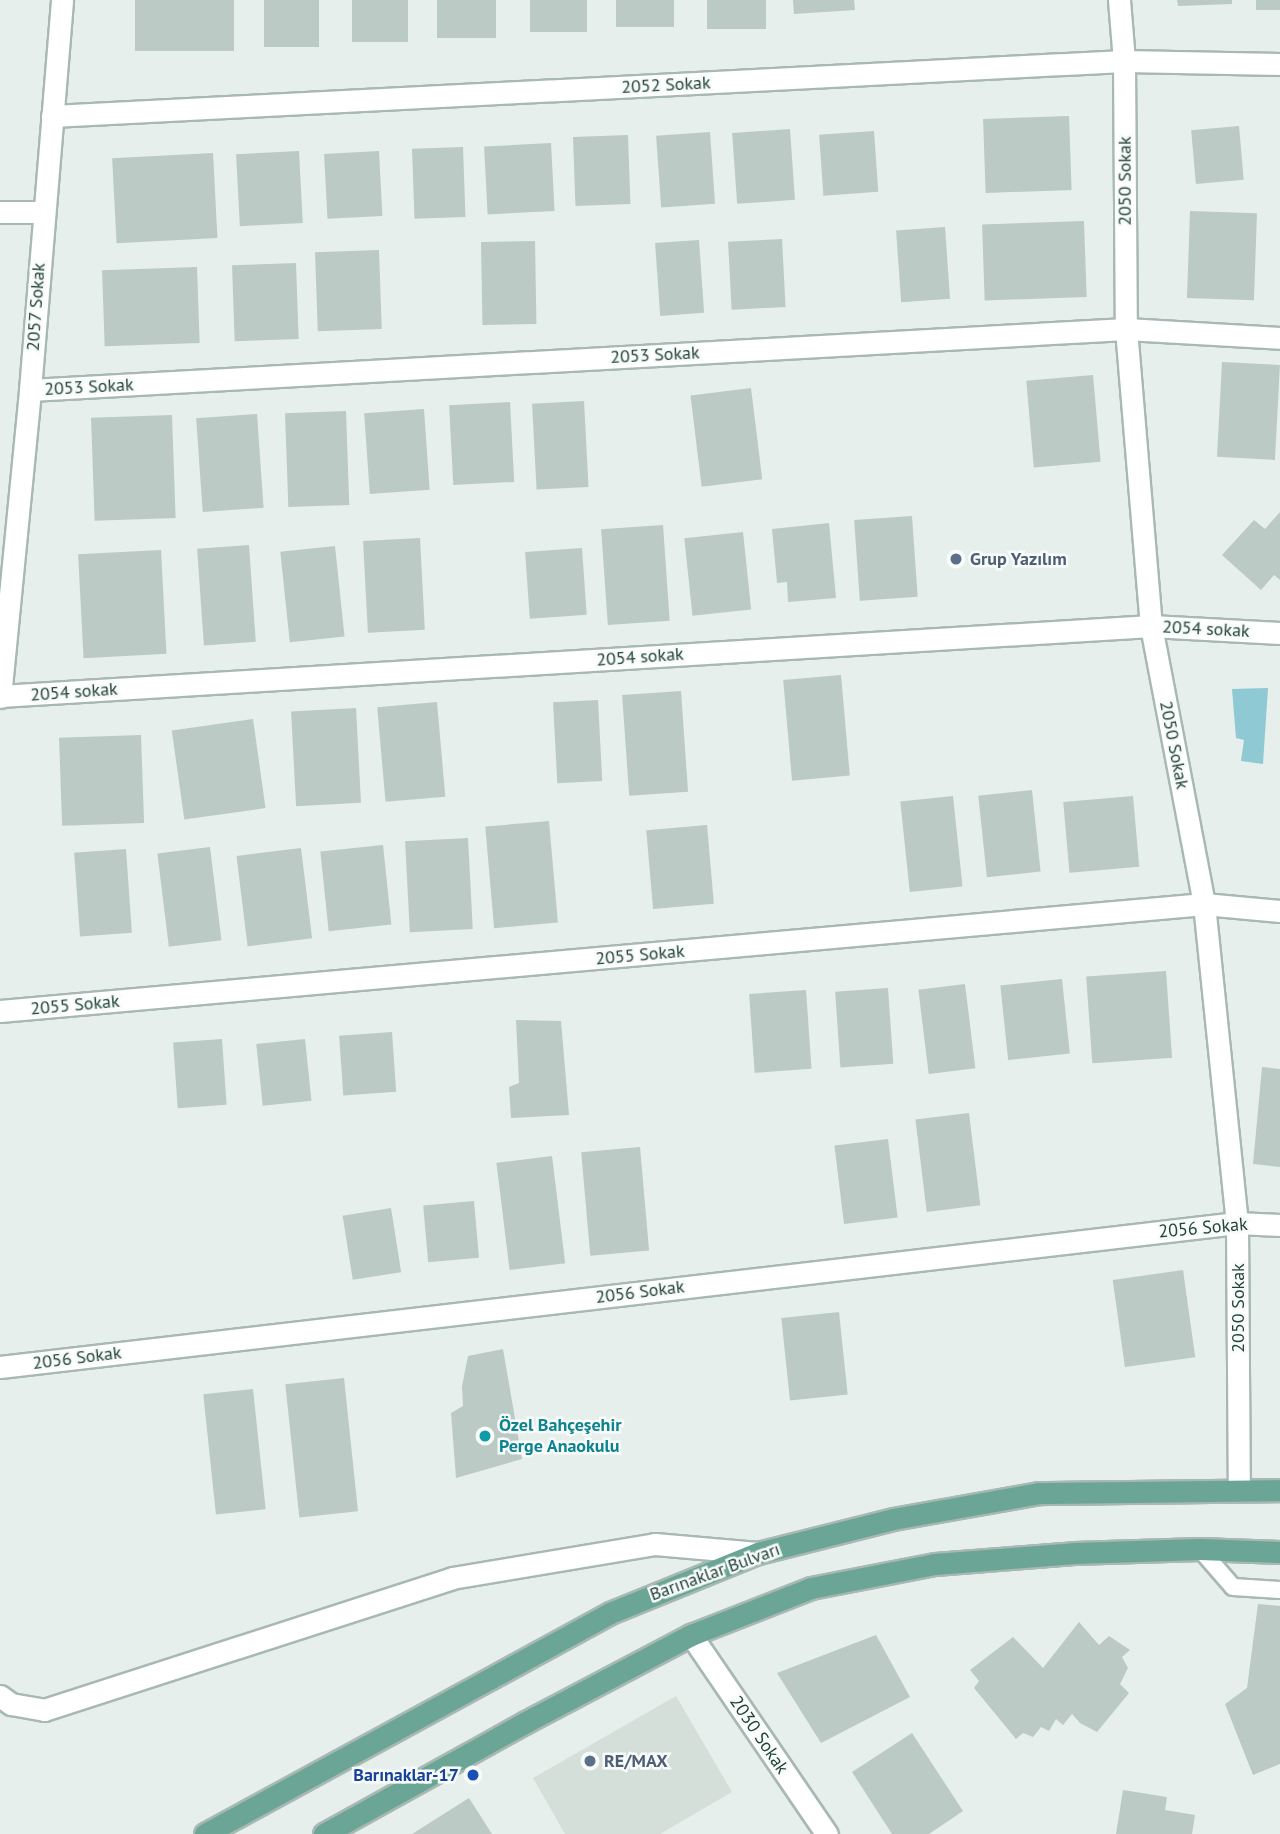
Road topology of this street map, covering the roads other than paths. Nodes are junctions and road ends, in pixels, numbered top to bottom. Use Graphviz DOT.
graph roads {
  1 [pos="62,0"];
  2 [pos="1119,0"];
  3 [pos="1124,61"];
  4 [pos="1280,64"];
  5 [pos="52,116"];
  6 [pos="0,212"];
  7 [pos="44,212"];
  8 [pos="1126,329"];
  9 [pos="1280,338"];
  10 [pos="30,390"];
  11 [pos="1151,626"];
  12 [pos="1280,633"];
  13 [pos="0,697"];
  14 [pos="1204,905"];
  15 [pos="1280,911"];
  16 [pos="0,1011"];
  17 [pos="1237,1223"];
  18 [pos="1280,1225"];
  19 [pos="0,1367"];
  20 [pos="1239,1489"];
  21 [pos="1280,1490"];
  22 [pos="1200,1549"];
  23 [pos="1280,1552"];
  24 [pos="758,1553"];
  25 [pos="1280,1590"];
  26 [pos="691,1635"];
  27 [pos="0,1696"];
  28 [pos="205,1834"];
  29 [pos="324,1834"];
  30 [pos="827,1834"];
  1 -- 5 [label="street, 2057 Sokak"];
  2 -- 3 [label="street, 2050 Sokak"];
  3 -- 4 [label="street, 2052 Sokak"];
  3 -- 5 [label="street, 2052 Sokak"];
  3 -- 8 [label="street, 2050 Sokak"];
  5 -- 7 [label="street, 2057 Sokak"];
  6 -- 7 [label="street"];
  7 -- 10 [label="street, 2057 Sokak"];
  8 -- 9 [label="street, 2053 Sokak"];
  8 -- 10 [label="street, 2053 Sokak"];
  8 -- 11 [label="street, 2050 Sokak"];
  10 -- 13 [label="street, 2057 Sokak"];
  11 -- 12 [label="street, 2054 sokak"];
  11 -- 13 [label="street, 2054 sokak"];
  11 -- 14 [label="street, 2050 Sokak"];
  14 -- 15 [label="street, 2055 Sokak"];
  14 -- 16 [label="street, 2055 Sokak"];
  14 -- 17 [label="street, 2050 Sokak"];
  17 -- 18 [label="street, 2056 Sokak"];
  17 -- 19 [label="street, 2056 Sokak"];
  17 -- 20 [label="street, 2050 Sokak"];
  20 -- 21 [label="main road, Barınaklar Bulvarı"];
  20 -- 24 [label="main road, Barınaklar Bulvarı"];
  22 -- 23 [label="main road"];
  22 -- 25 [label="lane"];
  22 -- 26 [label="main road"];
  24 -- 27 [label="street"];
  24 -- 28 [label="main road, Barınaklar Bulvarı"];
  26 -- 29 [label="main road"];
  26 -- 30 [label="street, 2030 Sokak"];
}
